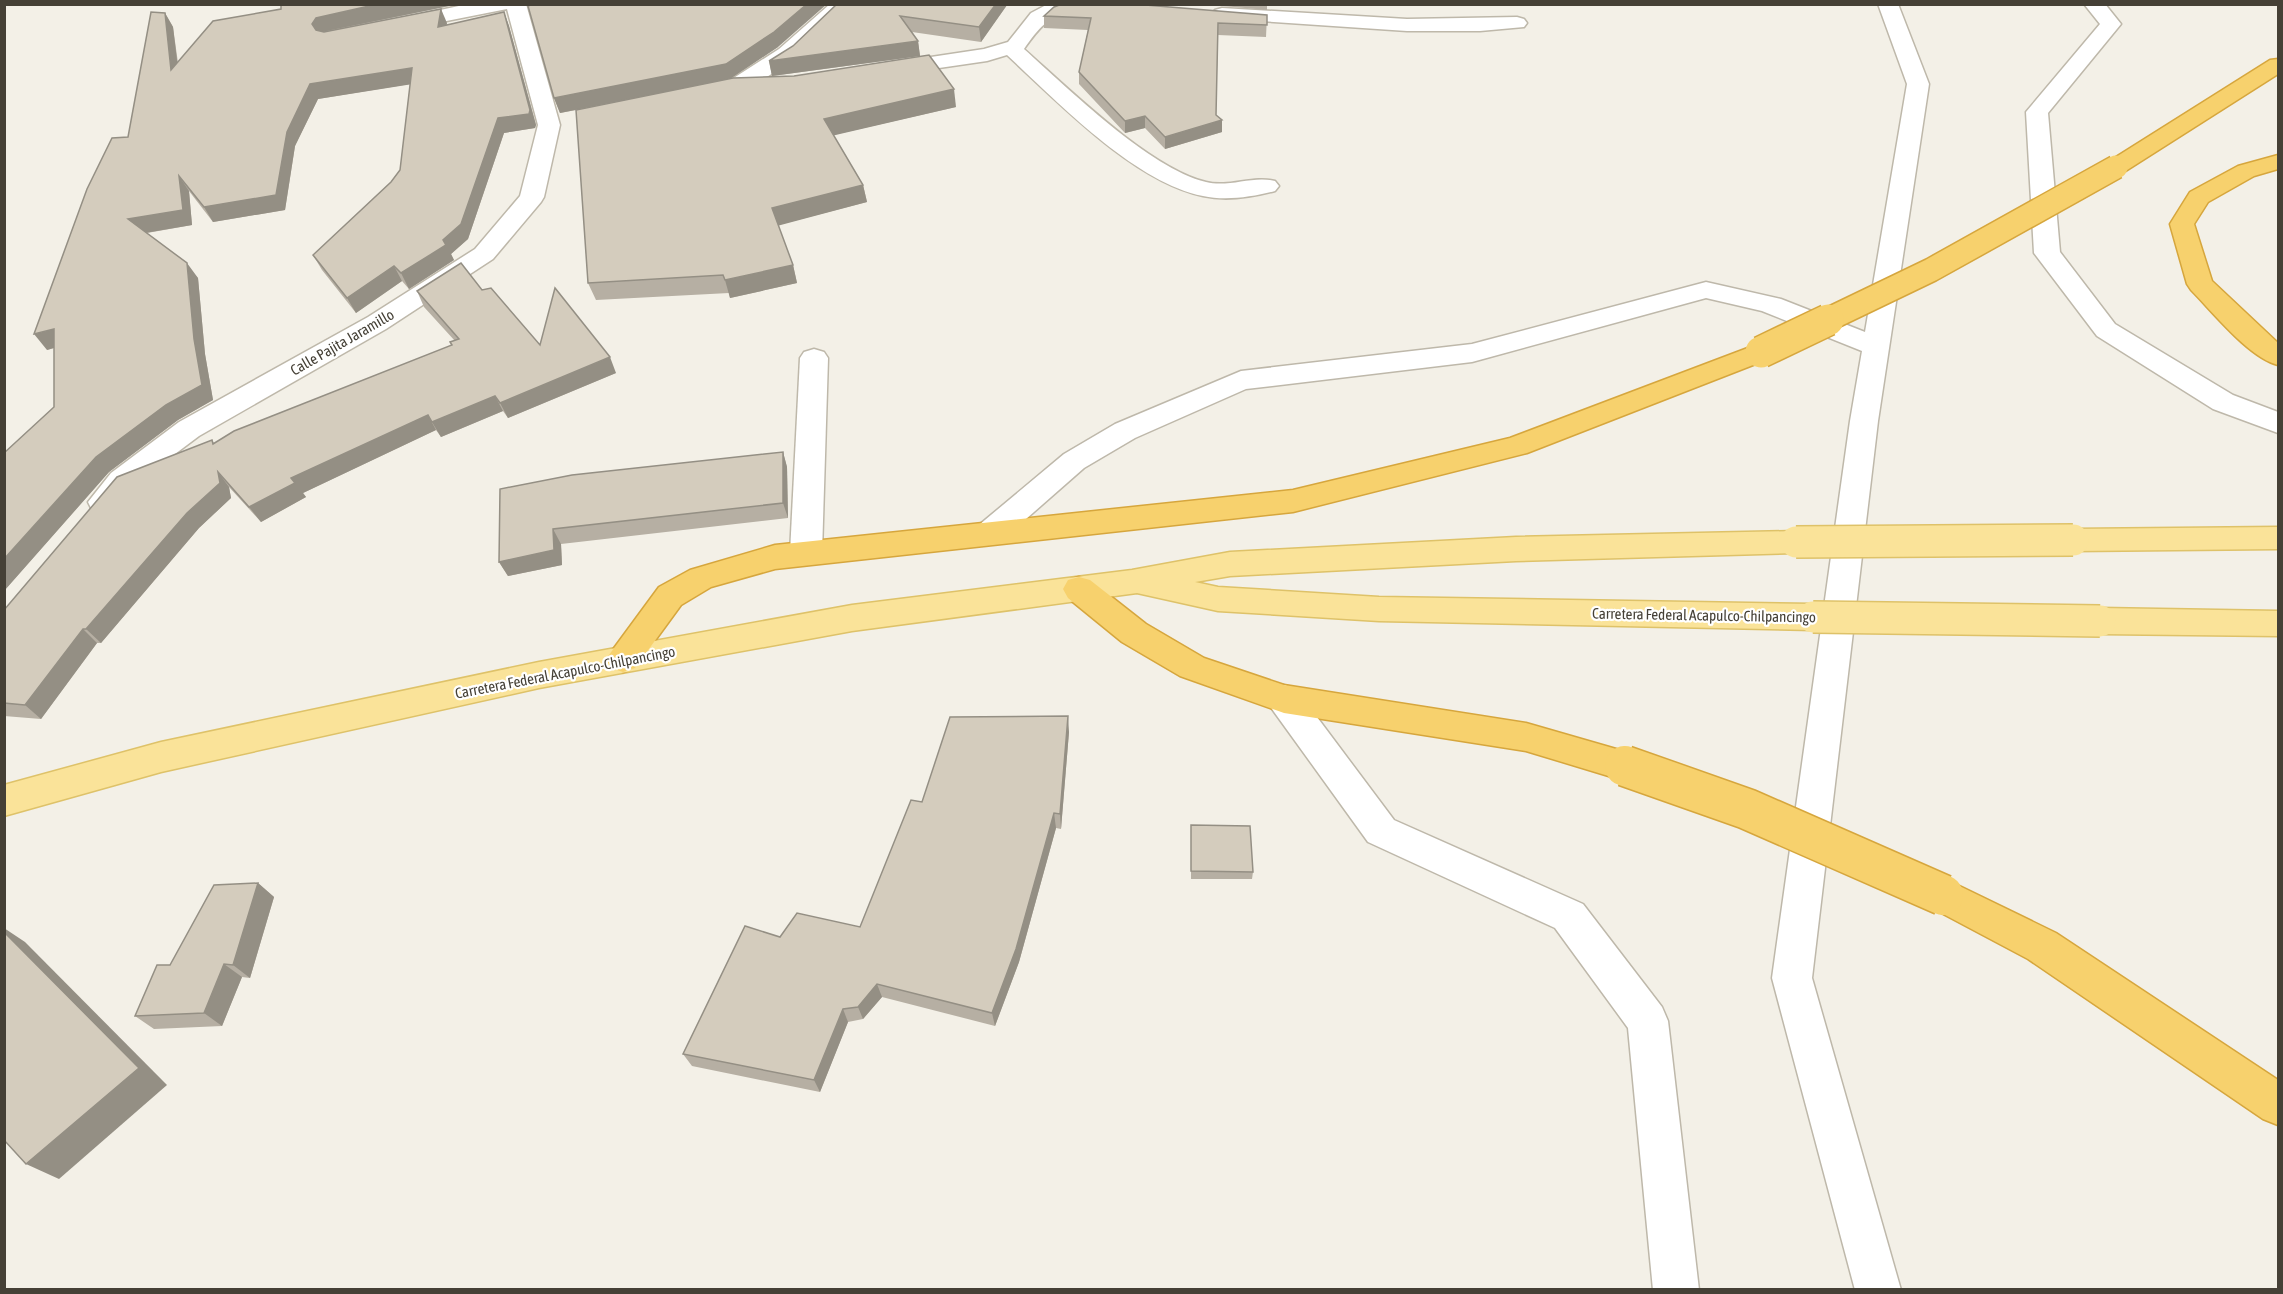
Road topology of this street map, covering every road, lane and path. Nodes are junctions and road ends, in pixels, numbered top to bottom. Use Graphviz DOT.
graph roads {
  1 [pos="501,4"];
  2 [pos="516,4"];
  3 [pos="843,4"];
  4 [pos="1888,4"];
  5 [pos="2094,4"];
  6 [pos="1118,7"];
  7 [pos="1198,13"];
  8 [pos="1517,23"];
  9 [pos="376,29"];
  10 [pos="1013,50"];
  11 [pos="2278,65"];
  12 [pos="873,72"];
  13 [pos="776,85"];
  14 [pos="737,86"];
  15 [pos="714,91"];
  16 [pos="2278,162"];
  17 [pos="1267,186"];
  18 [pos="1875,346"];
  19 [pos="2278,356"];
  20 [pos="814,358"];
  21 [pos="2278,423"];
  22 [pos="85,523"];
  23 [pos="990,533"];
  24 [pos="2278,537"];
  25 [pos="806,553"];
  26 [pos="1132,582"];
  27 [pos="1079,589"];
  28 [pos="2278,624"];
  29 [pos="623,659"];
  30 [pos="1284,699"];
  31 [pos="4,801"];
  32 [pos="2278,1104"];
  33 [pos="1676,1290"];
  34 [pos="1878,1290"];
  1 -- 9 [label="street"];
  2 -- 22 [label="street, Calle Pajita Jaramillo"];
  3 -- 14 [label="street"];
  4 -- 18 [label="street"];
  5 -- 21 [label="street"];
  6 -- 10 [label="street"];
  7 -- 8 [label="street"];
  10 -- 12 [label="street"];
  10 -- 17 [label="street"];
  11 -- 23 [label="highway, bridge"];
  13 -- 14 [label="street"];
  14 -- 15 [label="street"];
  16 -- 19 [label="highway"];
  18 -- 23 [label="street"];
  18 -- 34 [label="street"];
  20 -- 25 [label="street"];
  23 -- 25 [label="highway"];
  24 -- 26 [label="main road, Carretera Federal Acapulco-Chilpancingo, bridge"];
  25 -- 29 [label="highway"];
  26 -- 27 [label="main road, Carretera Federal Acapulco-Chilpancingo"];
  26 -- 28 [label="main road, Carretera Federal Acapulco-Chilpancingo, bridge"];
  27 -- 29 [label="main road, Carretera Federal Acapulco-Chilpancingo"];
  27 -- 30 [label="highway"];
  29 -- 31 [label="main road, Carretera Federal Acapulco-Chilpancingo"];
  30 -- 32 [label="highway, bridge"];
  30 -- 33 [label="street"];
}
